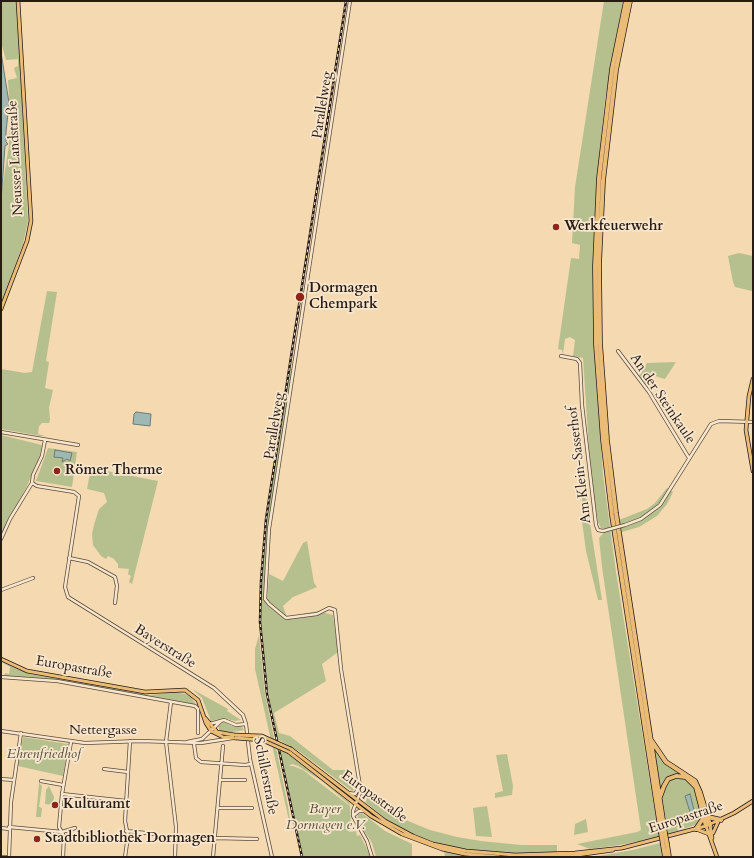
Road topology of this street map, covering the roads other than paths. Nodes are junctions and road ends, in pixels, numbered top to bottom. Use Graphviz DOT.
graph roads {
  1 [pos="18,1"];
  2 [pos="350,1"];
  3 [pos="626,1"];
  4 [pos="630,1"];
  5 [pos="1,309"];
  6 [pos="618,351"];
  7 [pos="561,356"];
  8 [pos="753,379"];
  9 [pos="746,422"];
  10 [pos="753,422"];
  11 [pos="1,432"];
  12 [pos="45,440"];
  13 [pos="78,445"];
  14 [pos="688,458"];
  15 [pos="753,472"];
  16 [pos="32,483"];
  17 [pos="1,539"];
  18 [pos="69,558"];
  19 [pos="33,578"];
  20 [pos="1,590"];
  21 [pos="115,603"];
  22 [pos="1,659"];
  23 [pos="1,678"];
  24 [pos="171,702"];
  25 [pos="203,714"];
  26 [pos="221,721"];
  27 [pos="208,723"];
  28 [pos="218,724"];
  29 [pos="246,724"];
  30 [pos="212,730"];
  31 [pos="1,731"];
  32 [pos="21,733"];
  33 [pos="198,733"];
  34 [pos="219,733"];
  35 [pos="235,736"];
  36 [pos="650,740"];
  37 [pos="130,741"];
  38 [pos="71,742"];
  39 [pos="166,742"];
  40 [pos="182,742"];
  41 [pos="193,743"];
  42 [pos="201,743"];
  43 [pos="223,746"];
  44 [pos="196,749"];
  45 [pos="290,750"];
  46 [pos="221,764"];
  47 [pos="251,764"];
  48 [pos="104,768"];
  49 [pos="128,772"];
  50 [pos="1,778"];
  51 [pos="14,780"];
  52 [pos="220,780"];
  53 [pos="244,780"];
  54 [pos="41,781"];
  55 [pos="63,785"];
  56 [pos="360,786"];
  57 [pos="349,793"];
  58 [pos="62,794"];
  59 [pos="660,798"];
  60 [pos="126,801"];
  61 [pos="753,801"];
  62 [pos="357,802"];
  63 [pos="218,808"];
  64 [pos="252,808"];
  65 [pos="366,812"];
  66 [pos="353,816"];
  67 [pos="706,817"];
  68 [pos="719,821"];
  69 [pos="708,825"];
  70 [pos="1,828"];
  71 [pos="9,828"];
  72 [pos="75,828"];
  73 [pos="696,829"];
  74 [pos="126,831"];
  75 [pos="62,832"];
  76 [pos="663,833"];
  77 [pos="155,834"];
  78 [pos="711,835"];
  79 [pos="215,838"];
  80 [pos="257,839"];
  81 [pos="665,844"];
  82 [pos="622,848"];
  83 [pos="586,854"];
  84 [pos="574,855"];
  85 [pos="1,857"];
  86 [pos="7,857"];
  87 [pos="62,857"];
  88 [pos="125,857"];
  89 [pos="175,857"];
  90 [pos="213,857"];
  91 [pos="272,857"];
  92 [pos="372,857"];
  93 [pos="499,857"];
  94 [pos="537,857"];
  95 [pos="561,857"];
  96 [pos="582,857"];
  97 [pos="665,857"];
  98 [pos="669,857"];
  99 [pos="717,857"];
  1 -- 5 [label="main road, Neusser Landstraße"];
  2 -- 56 [label="street, Parallelweg"];
  3 -- 76 [label="highway"];
  4 -- 36 [label="highway"];
  6 -- 14 [label="street, An der Steinkaule"];
  7 -- 14 [label="street, Am Klein-Sasserhof, bridge"];
  8 -- 9 [label="main road"];
  9 -- 10 [label="street"];
  9 -- 14 [label="street, Am Klein-Sasserhof"];
  9 -- 15 [label="main road"];
  11 -- 12 [label="street"];
  12 -- 13 [label="street"];
  12 -- 16 [label="street"];
  16 -- 17 [label="street"];
  16 -- 18 [label="street"];
  18 -- 21 [label="street"];
  18 -- 29 [label="street, Bayerstraße"];
  19 -- 20 [label="street"];
  22 -- 25 [label="main road, Europastraße"];
  23 -- 24 [label="street"];
  24 -- 33 [label="street"];
  24 -- 39 [label="street"];
  25 -- 27 [label="main road, Europastraße"];
  25 -- 30 [label="main road, Europastraße"];
  26 -- 27 [label="street, Schillerstraße"];
  26 -- 28 [label="street"];
  26 -- 29 [label="street, Schillerstraße"];
  27 -- 30 [label="main road, Europastraße"];
  28 -- 30 [label="street"];
  28 -- 34 [label="street"];
  29 -- 47 [label="street, Schillerstraße"];
  30 -- 34 [label="main road, Europastraße"];
  30 -- 35 [label="main road, Europastraße"];
  30 -- 40 [label="street, Nettergasse"];
  31 -- 32 [label="street, Nettergasse"];
  32 -- 38 [label="street, Nettergasse"];
  32 -- 51 [label="street"];
  34 -- 35 [label="main road, Europastraße"];
  35 -- 42 [label="street, Nettergasse"];
  35 -- 45 [label="main road, Europastraße, bridge"];
  36 -- 59 [label="highway"];
  36 -- 67 [label="highway"];
  37 -- 38 [label="street, Nettergasse"];
  37 -- 39 [label="street, Nettergasse"];
  37 -- 49 [label="street"];
  38 -- 55 [label="street"];
  39 -- 40 [label="street, Nettergasse"];
  39 -- 89 [label="street"];
  40 -- 41 [label="street, Nettergasse"];
  41 -- 42 [label="street, Nettergasse"];
  41 -- 44 [label="street"];
  42 -- 44 [label="street"];
  43 -- 46 [label="street"];
  44 -- 46 [label="street"];
  45 -- 57 [label="main road, Europastraße"];
  45 -- 62 [label="main road, Europastraße"];
  46 -- 47 [label="street"];
  46 -- 52 [label="street"];
  47 -- 91 [label="street, Schillerstraße"];
  48 -- 49 [label="street"];
  49 -- 60 [label="street"];
  50 -- 51 [label="street"];
  51 -- 71 [label="street"];
  52 -- 53 [label="street"];
  52 -- 63 [label="street"];
  54 -- 55 [label="street"];
  55 -- 58 [label="street"];
  56 -- 57 [label="street"];
  56 -- 62 [label="street, Parallelweg"];
  57 -- 62 [label="main road, Europastraße"];
  58 -- 60 [label="street"];
  58 -- 75 [label="street"];
  59 -- 67 [label="highway"];
  59 -- 76 [label="highway"];
  60 -- 74 [label="street"];
  61 -- 68 [label="main road, Europastraße"];
  62 -- 65 [label="main road, Europastraße"];
  62 -- 66 [label="street, Parallelweg"];
  62 -- 84 [label="main road, Europastraße"];
  63 -- 64 [label="street"];
  63 -- 79 [label="street"];
  65 -- 66 [label="street"];
  65 -- 93 [label="main road, Europastraße"];
  66 -- 92 [label="street"];
  67 -- 68 [label="highway"];
  67 -- 69 [label="highway"];
  67 -- 73 [label="highway"];
  68 -- 69 [label="main road, Europastraße"];
  68 -- 78 [label="main road"];
  69 -- 73 [label="main road, Europastraße"];
  69 -- 78 [label="main road"];
  70 -- 71 [label="street"];
  71 -- 75 [label="street"];
  71 -- 86 [label="street"];
  72 -- 75 [label="street"];
  73 -- 78 [label="main road"];
  73 -- 82 [label="main road, Europastraße"];
  74 -- 77 [label="street"];
  74 -- 88 [label="street"];
  75 -- 87 [label="street"];
  76 -- 81 [label="highway, bridge"];
  78 -- 99 [label="main road"];
  79 -- 80 [label="street"];
  79 -- 90 [label="street"];
  81 -- 97 [label="highway"];
  81 -- 98 [label="highway"];
  82 -- 83 [label="main road, Europastraße"];
  82 -- 84 [label="main road, Europastraße"];
  83 -- 84 [label="main road, Europastraße"];
  83 -- 96 [label="street"];
  84 -- 95 [label="main road, Europastraße"];
  85 -- 86 [label="street"];
  94 -- 95 [label="main road, Europastraße"];
}
